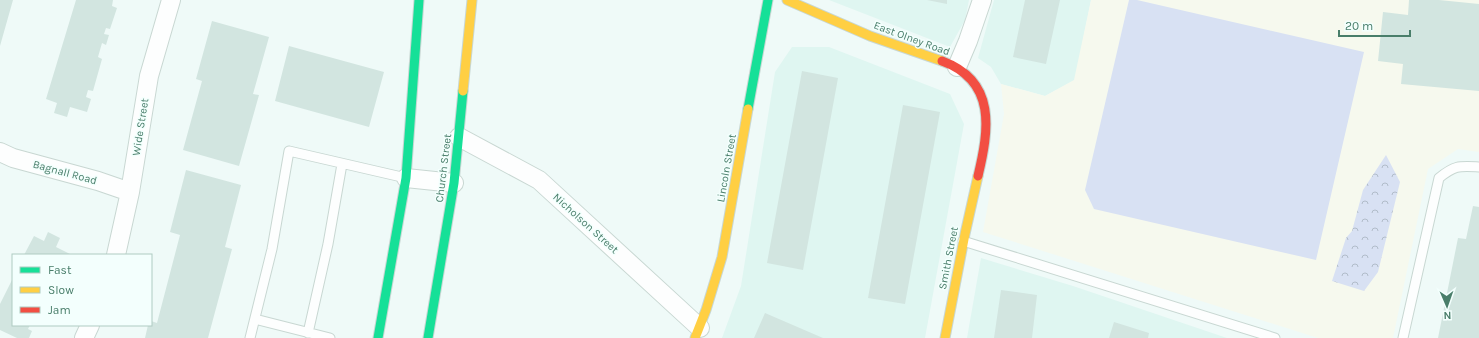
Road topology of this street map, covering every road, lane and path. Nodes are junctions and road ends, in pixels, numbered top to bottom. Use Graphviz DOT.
graph roads {
  1 [pos="171,0"];
  2 [pos="419,0"];
  3 [pos="472,0"];
  4 [pos="768,0"];
  5 [pos="787,0"];
  6 [pos="982,0"];
  7 [pos="957,67"];
  8 [pos="459,137"];
  9 [pos="0,152"];
  10 [pos="342,164"];
  11 [pos="1479,167"];
  12 [pos="406,178"];
  13 [pos="454,183"];
  14 [pos="975,183"];
  15 [pos="130,192"];
  16 [pos="963,241"];
  17 [pos="116,254"];
  18 [pos="254,319"];
  19 [pos="308,333"];
  20 [pos="698,333"];
  21 [pos="250,338"];
  22 [pos="330,338"];
  23 [pos="378,338"];
  24 [pos="428,338"];
  25 [pos="945,338"];
  26 [pos="1275,338"];
  27 [pos="1403,338"];
  1 -- 15 [label="street, Wide Street"];
  2 -- 12 [label="street"];
  3 -- 8 [label="street, Church Street"];
  4 -- 20 [label="street, Lincoln Street"];
  5 -- 7 [label="street, East Olney Road"];
  6 -- 7 [label="street"];
  7 -- 14 [label="street, East Olney Road"];
  8 -- 13 [label="street, Church Street"];
  8 -- 20 [label="street, Nicholson Street"];
  9 -- 15 [label="street, Bagnall Road"];
  10 -- 12 [label="lane"];
  10 -- 18 [label="lane"];
  10 -- 19 [label="lane"];
  11 -- 27 [label="lane"];
  12 -- 13 [label="street"];
  12 -- 23 [label="street"];
  13 -- 24 [label="street, Church Street"];
  14 -- 16 [label="street, Smith Street"];
  15 -- 17 [label="street, Wide Street"];
  16 -- 25 [label="street, Smith Street"];
  16 -- 26 [label="lane"];
  18 -- 19 [label="lane"];
  18 -- 21 [label="lane"];
  19 -- 22 [label="lane"];
}
